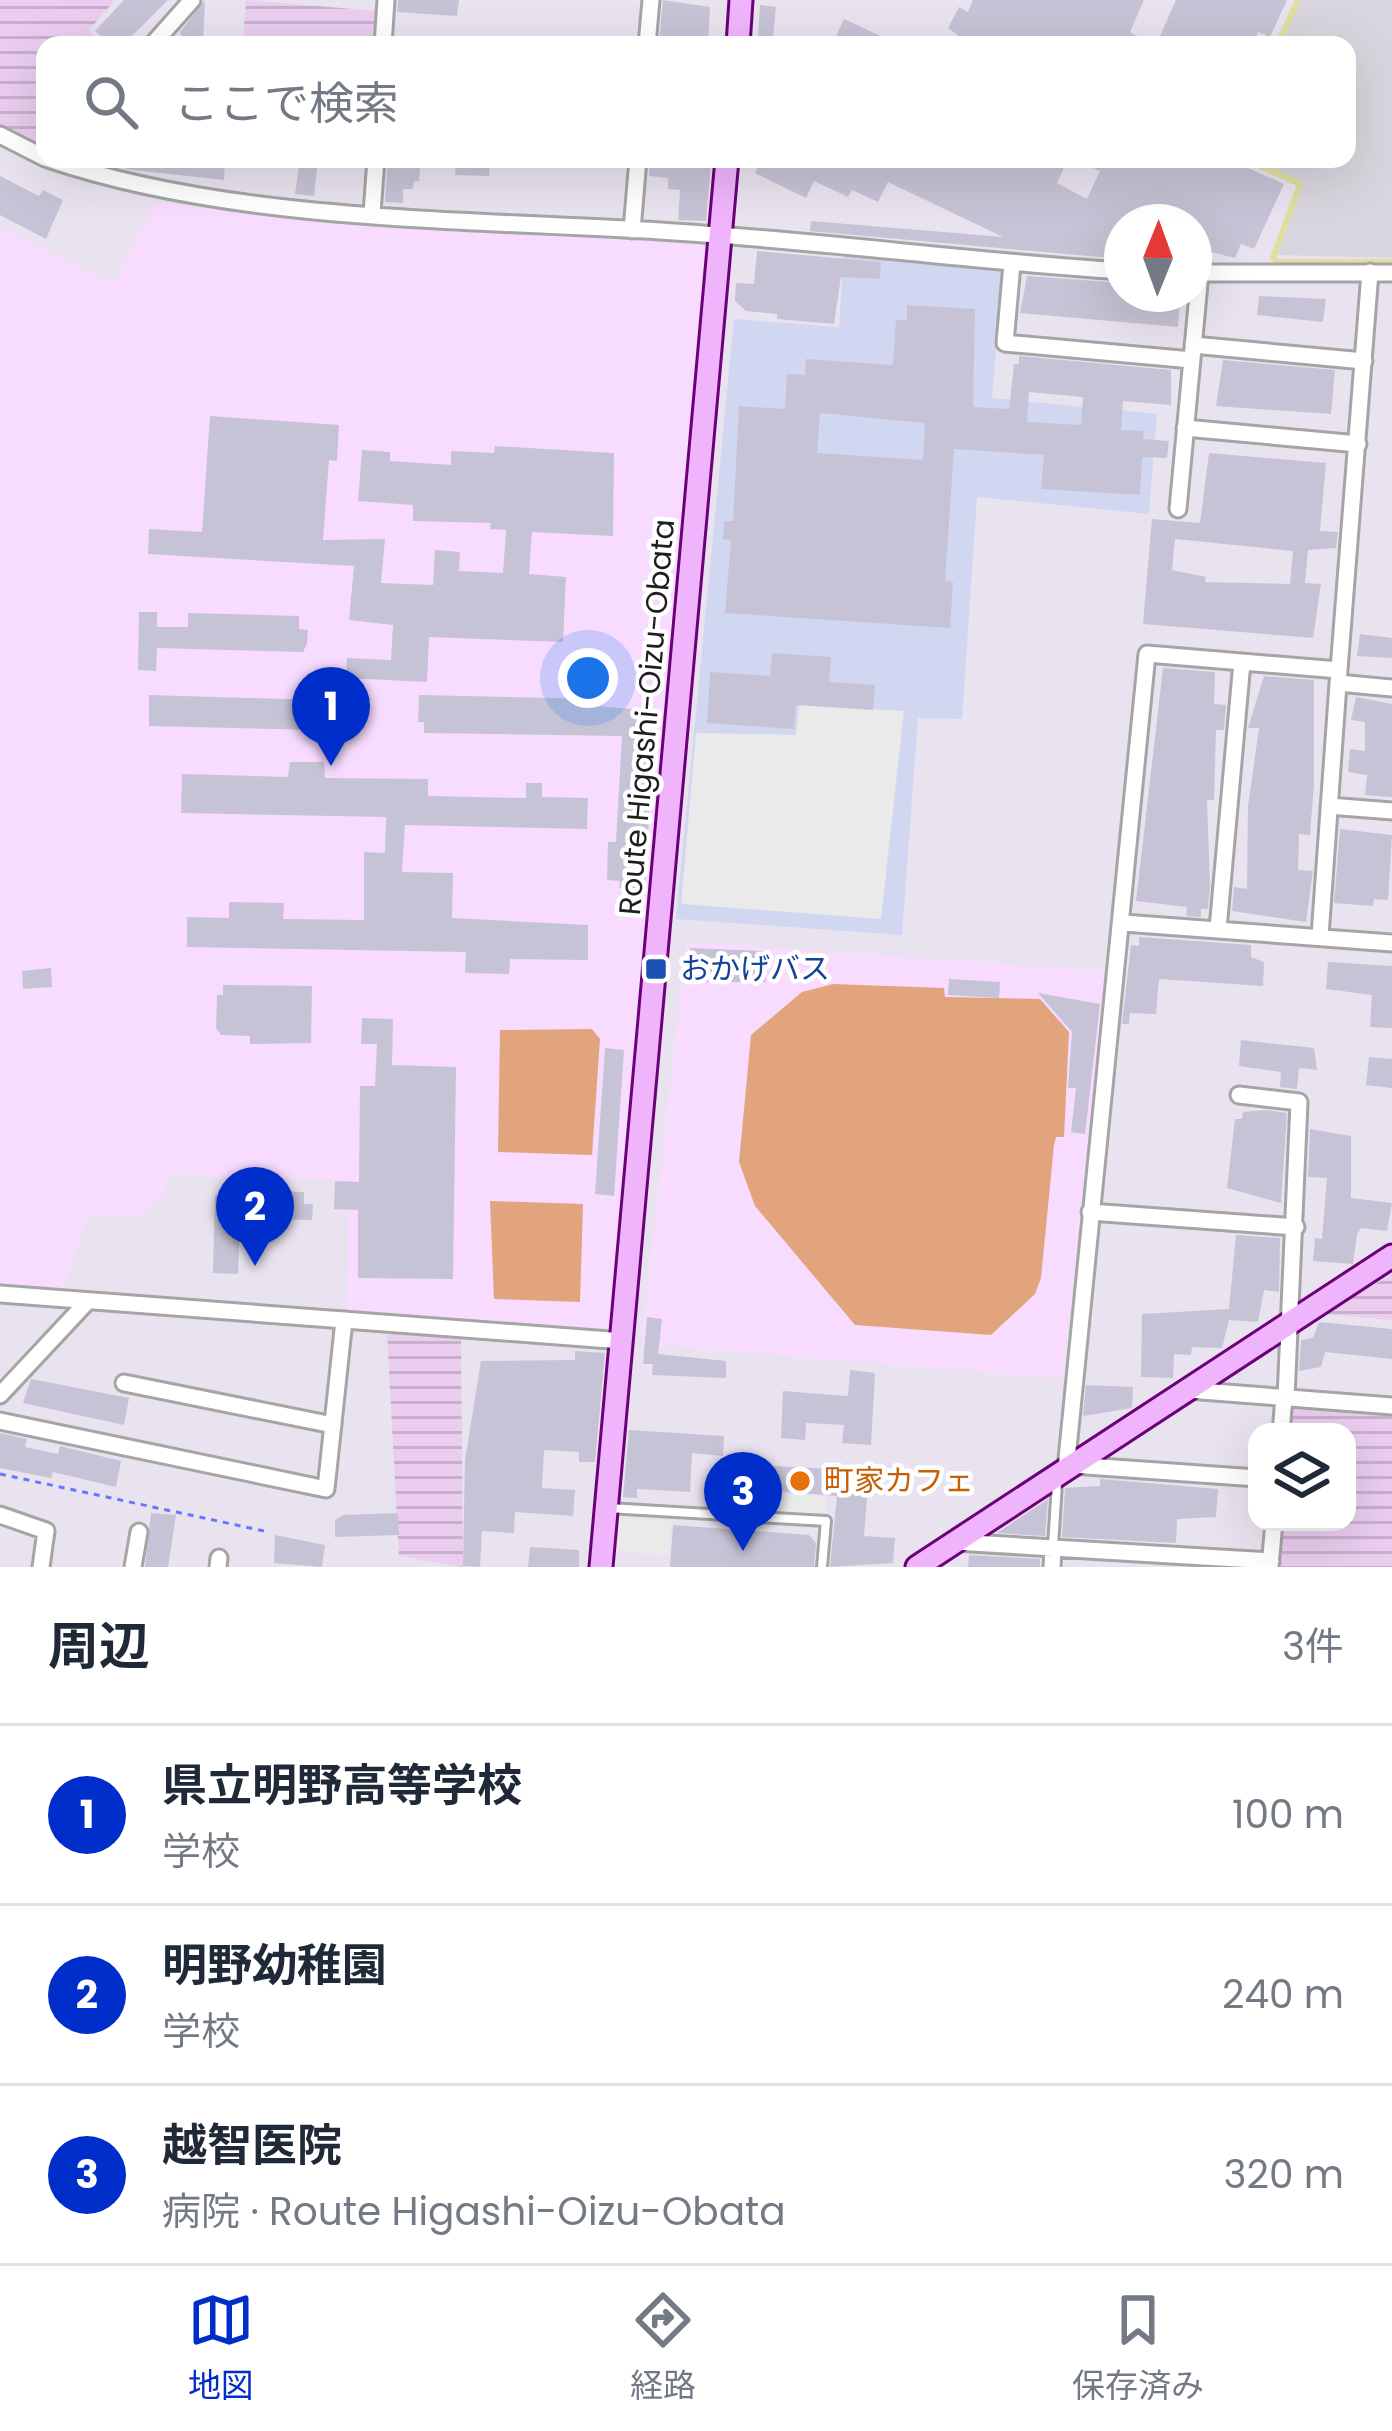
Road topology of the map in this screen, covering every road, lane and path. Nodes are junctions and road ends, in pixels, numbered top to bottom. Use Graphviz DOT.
graph roads {
  1 [pos="192,0"];
  2 [pos="386,0"];
  3 [pos="651,0"];
  4 [pos="741,0"];
  5 [pos="160,36"];
  6 [pos="384,36"];
  7 [pos="648,36"];
  8 [pos="738,36"];
  9 [pos="0,135"];
  10 [pos="36,153"];
  11 [pos="79,168"];
  12 [pos="375,168"];
  13 [pos="637,168"];
  14 [pos="727,168"];
  15 [pos="372,213"];
  16 [pos="632,230"];
  17 [pos="721,235"];
  18 [pos="1012,264"];
  19 [pos="1104,270"];
  20 [pos="1370,272"];
  21 [pos="1392,273"];
  22 [pos="1212,274"];
  23 [pos="1195,312"];
  24 [pos="1192,352"];
  25 [pos="1364,361"];
  26 [pos="1185,428"];
  27 [pos="1358,444"];
  28 [pos="1178,509"];
  29 [pos="1242,662"];
  30 [pos="1338,676"];
  31 [pos="1392,688"];
  32 [pos="1329,806"];
  33 [pos="1392,811"];
  34 [pos="1123,923"];
  35 [pos="1218,929"];
  36 [pos="1320,936"];
  37 [pos="1392,943"];
  38 [pos="1238,1095"];
  39 [pos="1090,1212"];
  40 [pos="1296,1226"];
  41 [pos="1392,1256"];
  42 [pos="0,1294"];
  43 [pos="87,1302"];
  44 [pos="344,1321"];
  45 [pos="1293,1322"];
  46 [pos="622,1341"];
  47 [pos="124,1383"];
  48 [pos="1188,1390"];
  49 [pos="0,1395"];
  50 [pos="1285,1398"];
  51 [pos="1392,1406"];
  52 [pos="0,1421"];
  53 [pos="1282,1423"];
  54 [pos="333,1426"];
  55 [pos="1065,1469"];
  56 [pos="0,1474"];
  57 [pos="1248,1478"];
  58 [pos="607,1508"];
  59 [pos="0,1515"];
  60 [pos="264,1531"];
  61 [pos="1273,1531"];
  62 [pos="139,1532"];
  63 [pos="955,1542"];
  64 [pos="1053,1548"];
  65 [pos="1270,1564"];
  66 [pos="41,1567"];
  67 [pos="134,1567"];
  68 [pos="602,1567"];
  69 [pos="822,1567"];
  70 [pos="916,1567"];
  71 [pos="1052,1567"];
  1 -- 5 [label="street"];
  2 -- 6 [label="street"];
  3 -- 7 [label="street"];
  4 -- 8 [label="main road"];
  9 -- 10 [label="street"];
  11 -- 15 [label="street"];
  12 -- 15 [label="street"];
  13 -- 16 [label="street"];
  14 -- 17 [label="main road, Route Higashi-Oizu-Obata"];
  15 -- 16 [label="street"];
  16 -- 17 [label="street"];
  17 -- 18 [label="street"];
  17 -- 46 [label="main road, Route Higashi-Oizu-Obata"];
  18 -- 19 [label="street"];
  18 -- 24 [label="street"];
  20 -- 21 [label="street"];
  20 -- 22 [label="street"];
  20 -- 25 [label="street"];
  23 -- 24 [label="street"];
  24 -- 25 [label="street"];
  24 -- 26 [label="street"];
  25 -- 27 [label="street"];
  26 -- 27 [label="street"];
  26 -- 28 [label="street"];
  27 -- 30 [label="street"];
  29 -- 30 [label="street"];
  29 -- 34 [label="street"];
  29 -- 35 [label="street"];
  30 -- 31 [label="street"];
  30 -- 32 [label="street"];
  32 -- 33 [label="street"];
  32 -- 36 [label="street"];
  34 -- 35 [label="street"];
  34 -- 39 [label="street"];
  35 -- 36 [label="street"];
  36 -- 37 [label="street"];
  38 -- 40 [label="street"];
  39 -- 40 [label="street"];
  39 -- 55 [label="street"];
  40 -- 45 [label="street"];
  41 -- 45 [label="main road"];
  42 -- 43 [label="street"];
  43 -- 44 [label="street"];
  43 -- 49 [label="street"];
  44 -- 46 [label="street"];
  44 -- 54 [label="street"];
  45 -- 48 [label="main road"];
  45 -- 50 [label="street"];
  46 -- 58 [label="main road, Route Higashi-Oizu-Obata"];
  47 -- 54 [label="street"];
  48 -- 50 [label="street"];
  48 -- 55 [label="main road"];
  50 -- 51 [label="street"];
  50 -- 53 [label="street"];
  52 -- 54 [label="street"];
  55 -- 57 [label="street"];
  55 -- 63 [label="main road"];
  55 -- 64 [label="lane"];
  56 -- 60 [label="path"];
  58 -- 68 [label="main road, Route Higashi-Oizu-Obata"];
  58 -- 69 [label="lane"];
  59 -- 66 [label="street"];
  61 -- 65 [label="street"];
  62 -- 67 [label="street"];
  63 -- 64 [label="street"];
  63 -- 70 [label="main road"];
  64 -- 65 [label="street"];
  64 -- 71 [label="street"];
}
